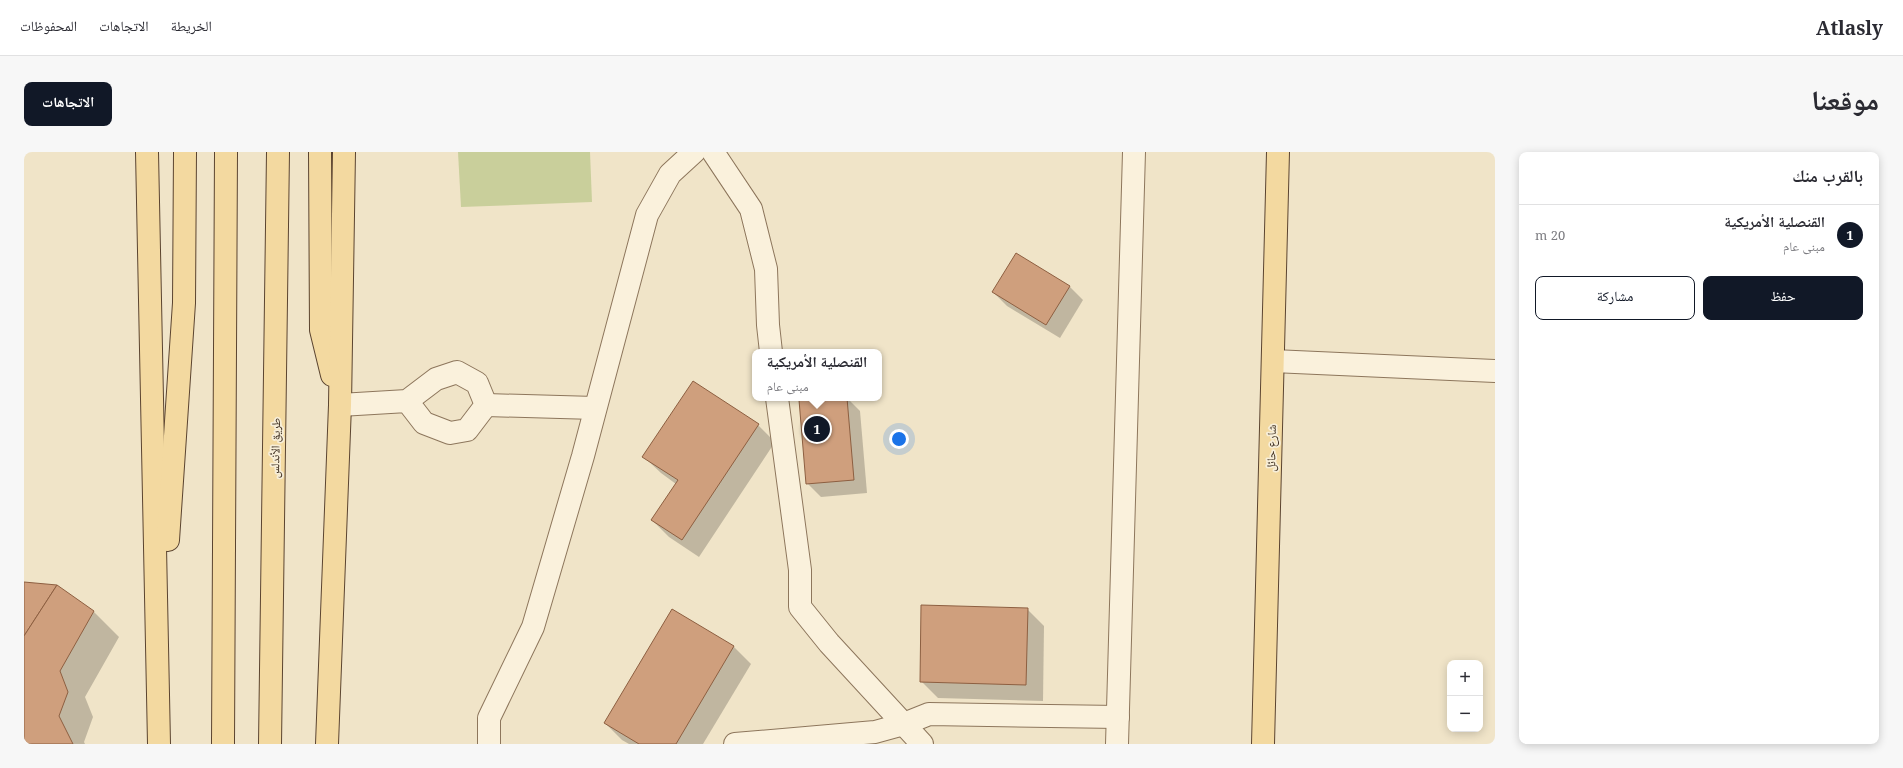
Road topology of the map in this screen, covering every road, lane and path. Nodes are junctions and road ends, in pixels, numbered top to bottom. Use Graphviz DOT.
graph roads {
  1 [pos="147,152"];
  2 [pos="185,152"];
  3 [pos="226,152"];
  4 [pos="278,152"];
  5 [pos="320,152"];
  6 [pos="344,152"];
  7 [pos="694,152"];
  8 [pos="713,152"];
  9 [pos="1134,152"];
  10 [pos="1278,152"];
  11 [pos="771,349"];
  12 [pos="1273,361"];
  13 [pos="1495,372"];
  14 [pos="407,401"];
  15 [pos="777,401"];
  16 [pos="486,404"];
  17 [pos="340,405"];
  18 [pos="596,408"];
  19 [pos="158,684"];
  20 [pos="1118,717"];
  21 [pos="904,724"];
  22 [pos="159,744"];
  23 [pos="223,744"];
  24 [pos="270,744"];
  25 [pos="327,744"];
  26 [pos="489,744"];
  27 [pos="735,744"];
  28 [pos="922,744"];
  29 [pos="1117,744"];
  30 [pos="1263,744"];
  1 -- 19 [label="main road"];
  2 -- 19 [label="main road"];
  3 -- 23 [label="main road"];
  4 -- 24 [label="main road, طريق الأندلس"];
  5 -- 17 [label="main road"];
  6 -- 17 [label="main road"];
  7 -- 18 [label="street"];
  8 -- 11 [label="street"];
  9 -- 20 [label="street"];
  10 -- 12 [label="main road, شارع حائل"];
  12 -- 13 [label="street"];
  12 -- 30 [label="main road, شارع حائل"];
  14 -- 16 [label="street"];
  14 -- 16 [label="street"];
  14 -- 17 [label="street"];
  15 -- 21 [label="street"];
  16 -- 18 [label="street"];
  17 -- 25 [label="main road"];
  18 -- 26 [label="street"];
  19 -- 22 [label="main road"];
  20 -- 21 [label="street"];
  20 -- 29 [label="street"];
  21 -- 27 [label="street"];
  21 -- 28 [label="street"];
}
